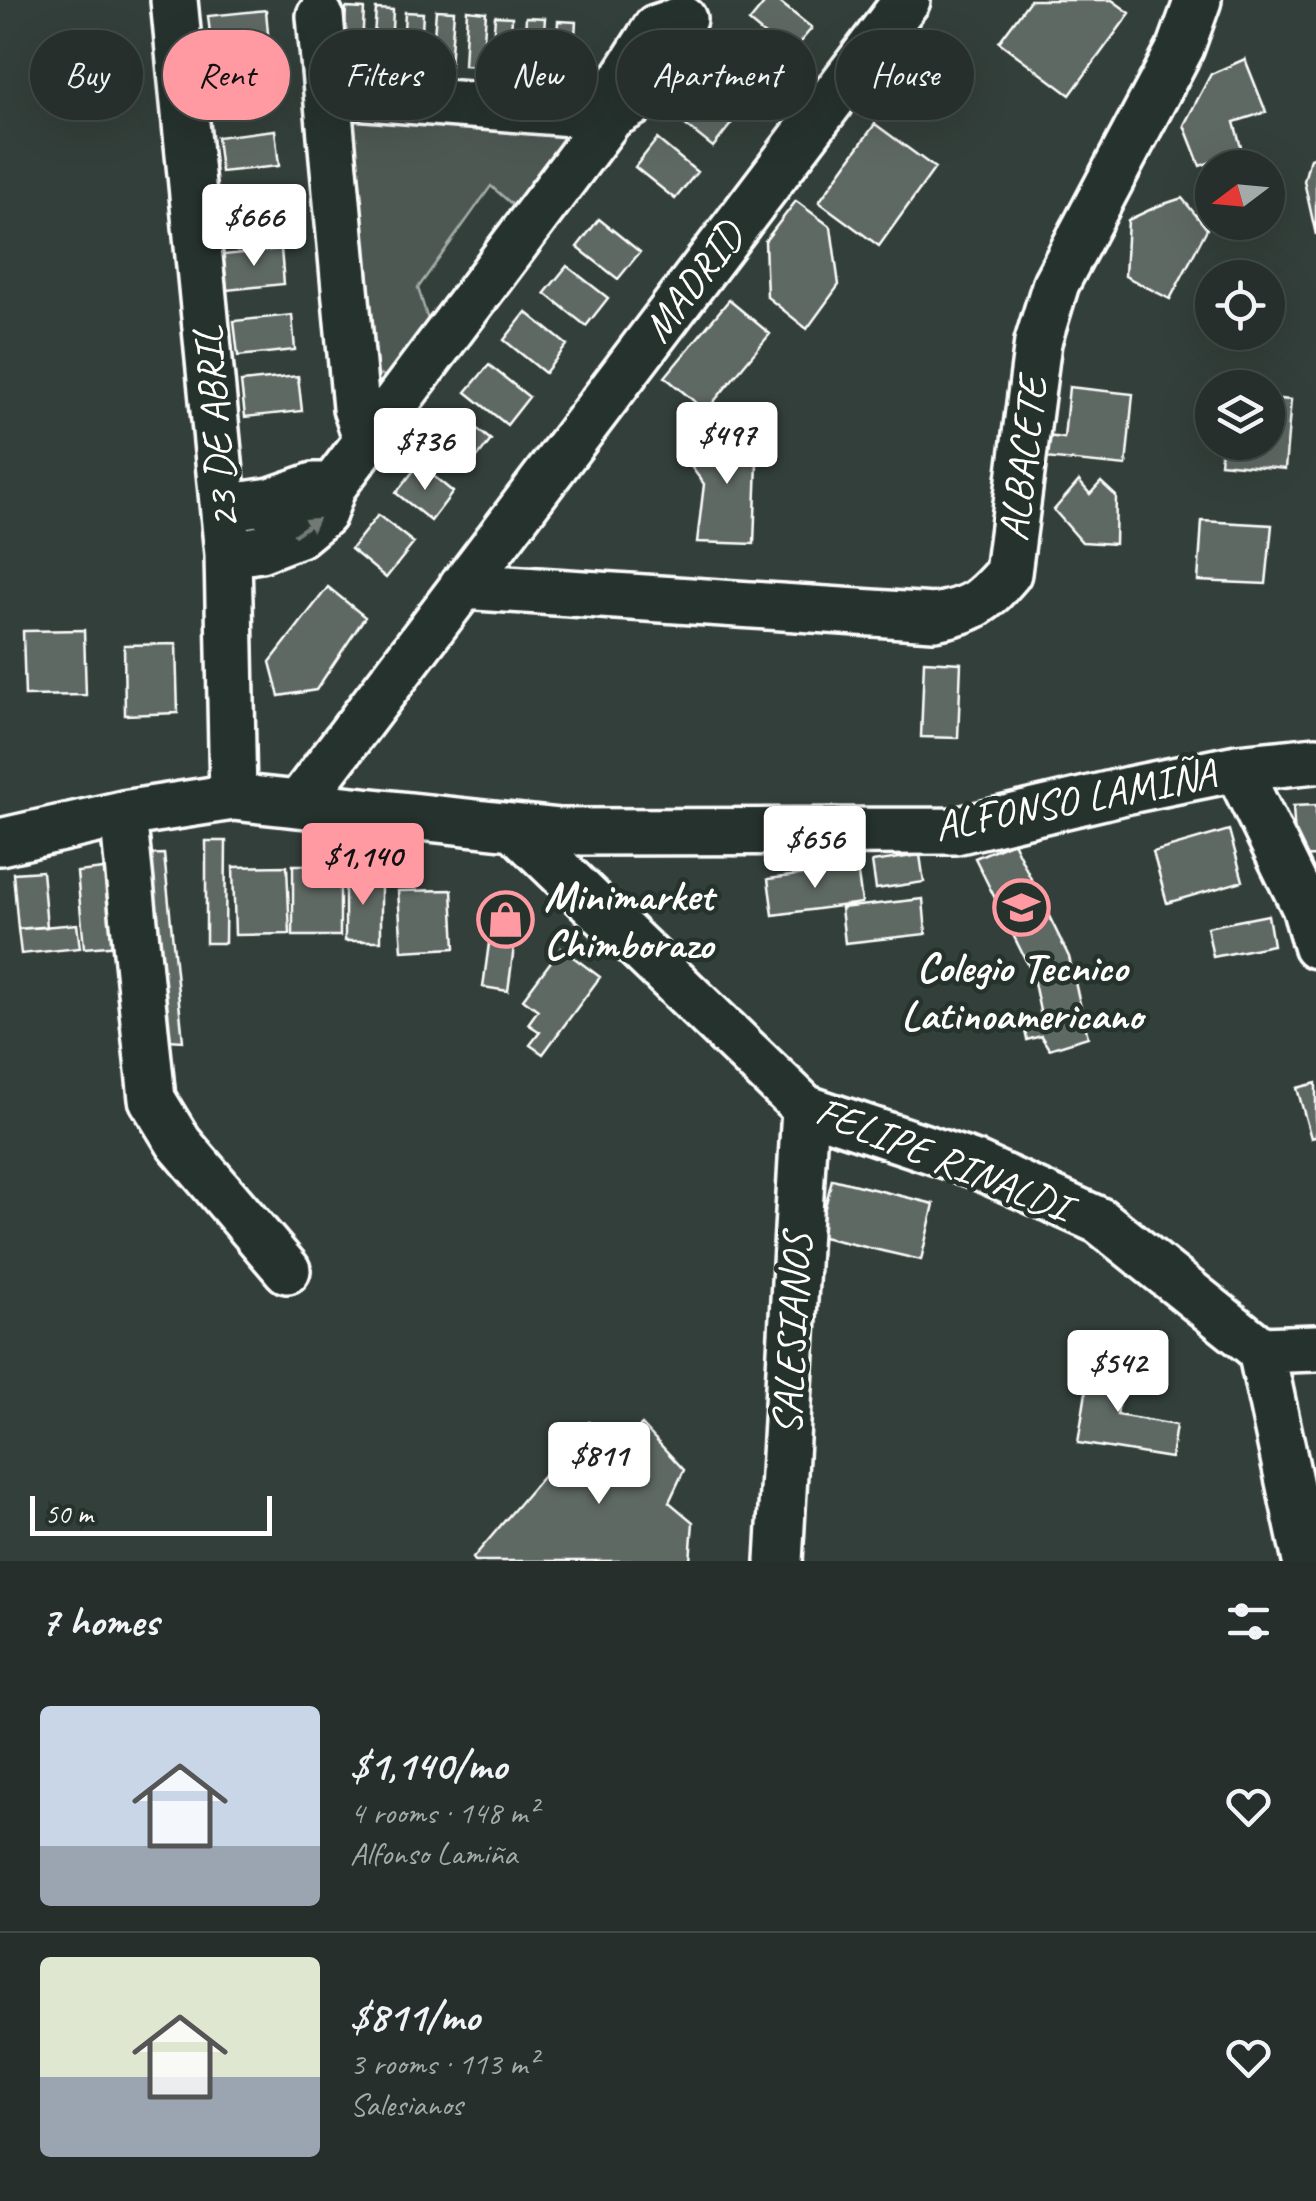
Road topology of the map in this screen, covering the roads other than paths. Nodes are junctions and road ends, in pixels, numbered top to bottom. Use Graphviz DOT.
graph roads {
  1 [pos="174,0"];
  2 [pos="907,0"];
  3 [pos="1198,0"];
  4 [pos="684,6"];
  5 [pos="320,16"];
  6 [pos="321,30"];
  7 [pos="456,104"];
  8 [pos="610,116"];
  9 [pos="330,120"];
  10 [pos="367,441"];
  11 [pos="333,486"];
  12 [pos="224,508"];
  13 [pos="228,554"];
  14 [pos="462,586"];
  15 [pos="1316,760"];
  16 [pos="1237,768"];
  17 [pos="233,798"];
  18 [pos="299,803"];
  19 [pos="123,814"];
  20 [pos="514,828"];
  21 [pos="0,842"];
  22 [pos="1316,945"];
  23 [pos="805,1108"];
  24 [pos="287,1270"];
  25 [pos="1316,1348"];
  26 [pos="1261,1350"];
  27 [pos="779,1561"];
  28 [pos="1306,1561"];
  1 -- 12 [label="street, 23 DE ABRIL"];
  2 -- 14 [label="street, MADRID"];
  3 -- 14 [label="street, ALBACETE"];
  4 -- 8 [label="street"];
  5 -- 6 [label="street"];
  7 -- 8 [label="street"];
  8 -- 10 [label="street"];
  9 -- 10 [label="street"];
  10 -- 11 [label="street"];
  11 -- 12 [label="street"];
  13 -- 11 [label="street, one-way"];
  12 -- 13 [label="street, 23 DE ABRIL"];
  13 -- 17 [label="street, 23 DE ABRIL"];
  14 -- 18 [label="street, MADRID"];
  15 -- 16 [label="street, ALFONSO LAMIÑA"];
  16 -- 20 [label="street, ALFONSO LAMIÑA"];
  16 -- 22 [label="street"];
  17 -- 18 [label="street, ALFONSO LAMIÑA"];
  17 -- 19 [label="street, ALFONSO LAMIÑA"];
  18 -- 20 [label="street, ALFONSO LAMIÑA"];
  19 -- 21 [label="street, ALFONSO LAMIÑA"];
  19 -- 24 [label="street"];
  20 -- 23 [label="street, FELIPE RINALDI"];
  23 -- 26 [label="street, FELIPE RINALDI"];
  23 -- 27 [label="street, SALESIANOS"];
  25 -- 26 [label="street"];
  26 -- 28 [label="street"];
}
